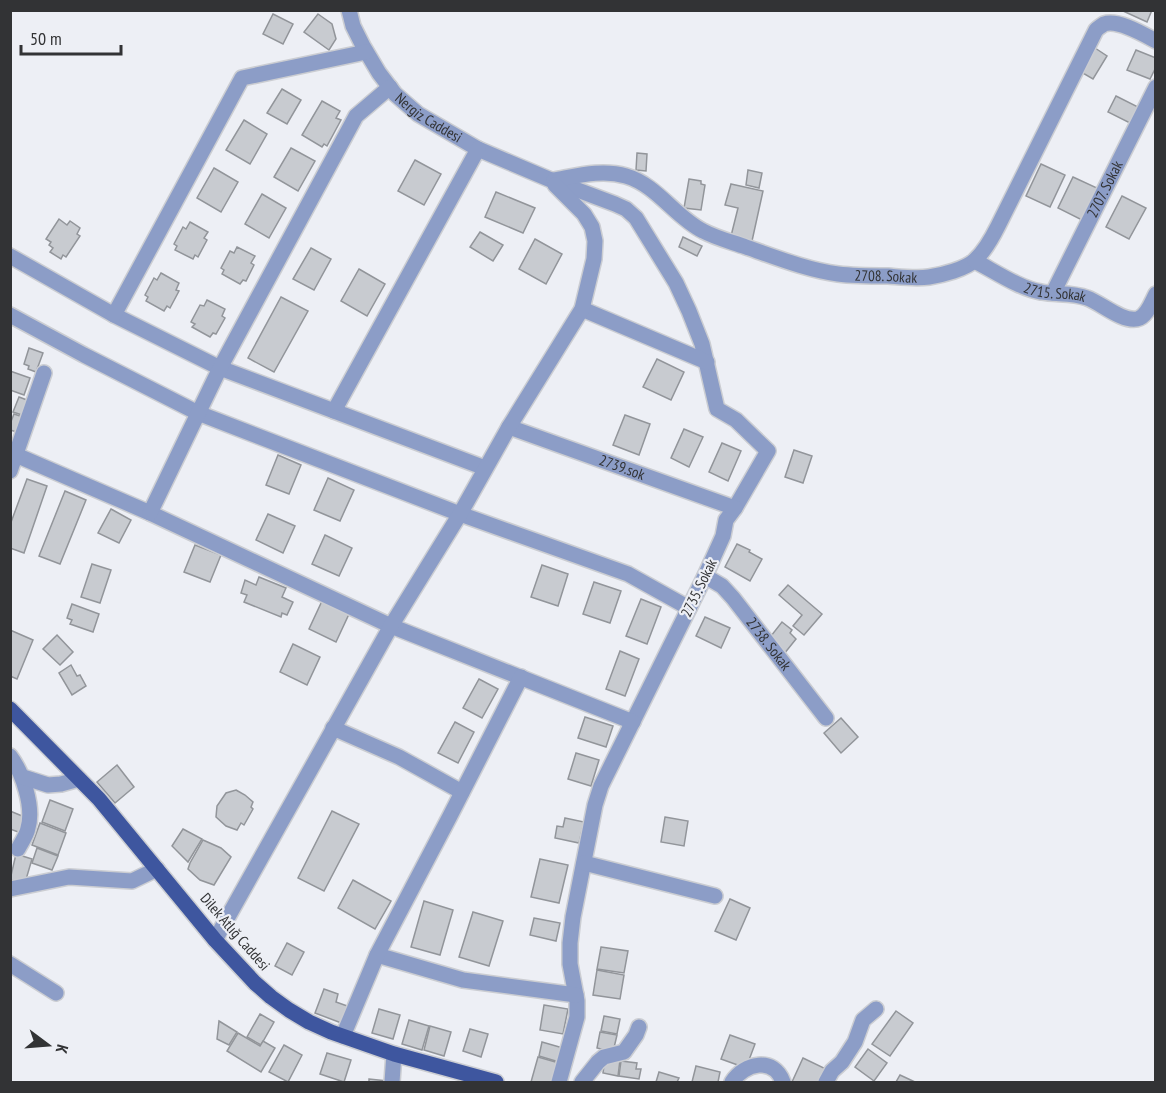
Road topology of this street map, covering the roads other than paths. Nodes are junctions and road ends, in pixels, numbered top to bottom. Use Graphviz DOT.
graph roads {
  1 [pos="349,10"];
  2 [pos="1155,41"];
  3 [pos="366,52"];
  4 [pos="390,87"];
  5 [pos="1155,87"];
  6 [pos="478,149"];
  7 [pos="551,180"];
  8 [pos="10,256"];
  9 [pos="975,261"];
  10 [pos="1053,293"];
  11 [pos="1155,294"];
  12 [pos="582,309"];
  13 [pos="10,315"];
  14 [pos="114,315"];
  15 [pos="706,362"];
  16 [pos="220,368"];
  17 [pos="45,373"];
  18 [pos="334,411"];
  19 [pos="198,413"];
  20 [pos="509,427"];
  21 [pos="16,455"];
  22 [pos="485,468"];
  23 [pos="10,471"];
  24 [pos="735,508"];
  25 [pos="150,513"];
  26 [pos="460,514"];
  27 [pos="705,576"];
  28 [pos="689,608"];
  29 [pos="391,626"];
  30 [pos="521,677"];
  31 [pos="11,710"];
  32 [pos="826,718"];
  33 [pos="633,722"];
  34 [pos="333,728"];
  35 [pos="10,756"];
  36 [pos="22,777"];
  37 [pos="79,778"];
  38 [pos="462,792"];
  39 [pos="18,849"];
  40 [pos="584,863"];
  41 [pos="157,868"];
  42 [pos="10,889"];
  43 [pos="715,896"];
  44 [pos="215,940"];
  45 [pos="377,955"];
  46 [pos="10,964"];
  47 [pos="56,993"];
  48 [pos="576,995"];
  49 [pos="876,1009"];
  50 [pos="639,1027"];
  51 [pos="343,1036"];
  52 [pos="394,1054"];
  53 [pos="392,1083"];
  54 [pos="496,1083"];
  55 [pos="559,1083"];
  56 [pos="582,1083"];
  57 [pos="732,1083"];
  58 [pos="783,1083"];
  59 [pos="826,1083"];
  1 -- 3 [label="street, Nergiz Caddesi"];
  2 -- 9 [label="street"];
  3 -- 4 [label="street, Nergiz Caddesi"];
  3 -- 14 [label="street"];
  4 -- 6 [label="street, Nergiz Caddesi"];
  4 -- 16 [label="street"];
  5 -- 10 [label="street, 2707. Sokak"];
  6 -- 7 [label="street, Nergiz Caddesi"];
  6 -- 18 [label="street"];
  7 -- 9 [label="street, 2708. Sokak"];
  7 -- 12 [label="street"];
  7 -- 15 [label="street, 2735. Sokak"];
  8 -- 14 [label="street"];
  9 -- 10 [label="street, 2715. Sokak"];
  10 -- 11 [label="street, 2715. Sokak"];
  12 -- 15 [label="street"];
  12 -- 20 [label="street"];
  13 -- 19 [label="street"];
  14 -- 16 [label="street"];
  15 -- 24 [label="street, 2735. Sokak"];
  16 -- 18 [label="street"];
  16 -- 19 [label="street"];
  17 -- 21 [label="street"];
  18 -- 22 [label="street"];
  19 -- 25 [label="street"];
  19 -- 26 [label="street"];
  20 -- 22 [label="street"];
  20 -- 24 [label="street, 2739.sok"];
  21 -- 23 [label="street"];
  21 -- 25 [label="street"];
  22 -- 26 [label="street"];
  24 -- 27 [label="street, 2735. Sokak"];
  25 -- 29 [label="street"];
  26 -- 28 [label="street"];
  26 -- 29 [label="street"];
  27 -- 28 [label="street, 2735. Sokak"];
  27 -- 32 [label="street, 2738. Sokak"];
  28 -- 33 [label="street, 2735. Sokak"];
  29 -- 30 [label="street"];
  29 -- 34 [label="street"];
  30 -- 33 [label="street"];
  30 -- 38 [label="street"];
  31 -- 37 [label="main road, Dilek Atlığ Caddesi"];
  33 -- 40 [label="street, 2735. Sokak"];
  34 -- 38 [label="street"];
  34 -- 44 [label="street"];
  35 -- 36 [label="street"];
  36 -- 37 [label="street"];
  36 -- 39 [label="street"];
  37 -- 41 [label="main road, Dilek Atlığ Caddesi"];
  38 -- 45 [label="street"];
  40 -- 43 [label="street"];
  40 -- 48 [label="street, 2735. Sokak"];
  41 -- 42 [label="street"];
  41 -- 44 [label="main road, Dilek Atlığ Caddesi"];
  44 -- 51 [label="main road, Dilek Atlığ Caddesi"];
  45 -- 48 [label="street"];
  45 -- 51 [label="street"];
  46 -- 47 [label="street"];
  48 -- 55 [label="street, 2735. Sokak"];
  49 -- 59 [label="street"];
  50 -- 56 [label="street"];
  51 -- 52 [label="main road, Dilek Atlığ Caddesi"];
  52 -- 53 [label="street"];
  52 -- 54 [label="main road, Dilek Atlığ Caddesi"];
  57 -- 58 [label="street"];
}
